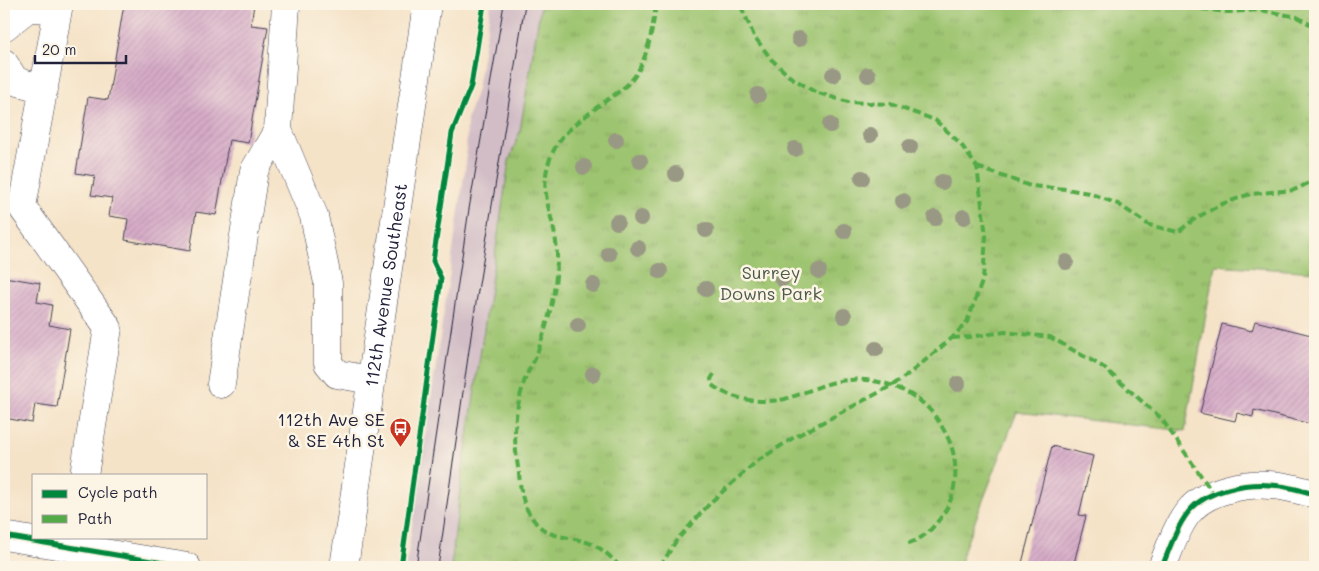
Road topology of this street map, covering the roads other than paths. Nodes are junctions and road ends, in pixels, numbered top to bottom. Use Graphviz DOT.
graph roads {
  1 [pos="286,4"];
  2 [pos="427,4"];
  3 [pos="58,7"];
  4 [pos="4,27"];
  5 [pos="4,63"];
  6 [pos="44,89"];
  7 [pos="278,130"];
  8 [pos="371,380"];
  9 [pos="221,384"];
  10 [pos="84,474"];
  11 [pos="1315,494"];
  12 [pos="4,536"];
  13 [pos="73,542"];
  14 [pos="187,567"];
  15 [pos="344,567"];
  16 [pos="1163,567"];
  1 -- 7 [label="main road"];
  2 -- 8 [label="main road, 112th Avenue Southeast"];
  3 -- 4 [label="main road"];
  3 -- 6 [label="main road"];
  5 -- 6 [label="main road"];
  6 -- 10 [label="main road"];
  7 -- 8 [label="main road"];
  7 -- 9 [label="main road"];
  8 -- 15 [label="main road, 112th Avenue Southeast"];
  11 -- 16 [label="main road"];
  12 -- 13 [label="main road"];
  13 -- 14 [label="main road"];
}
